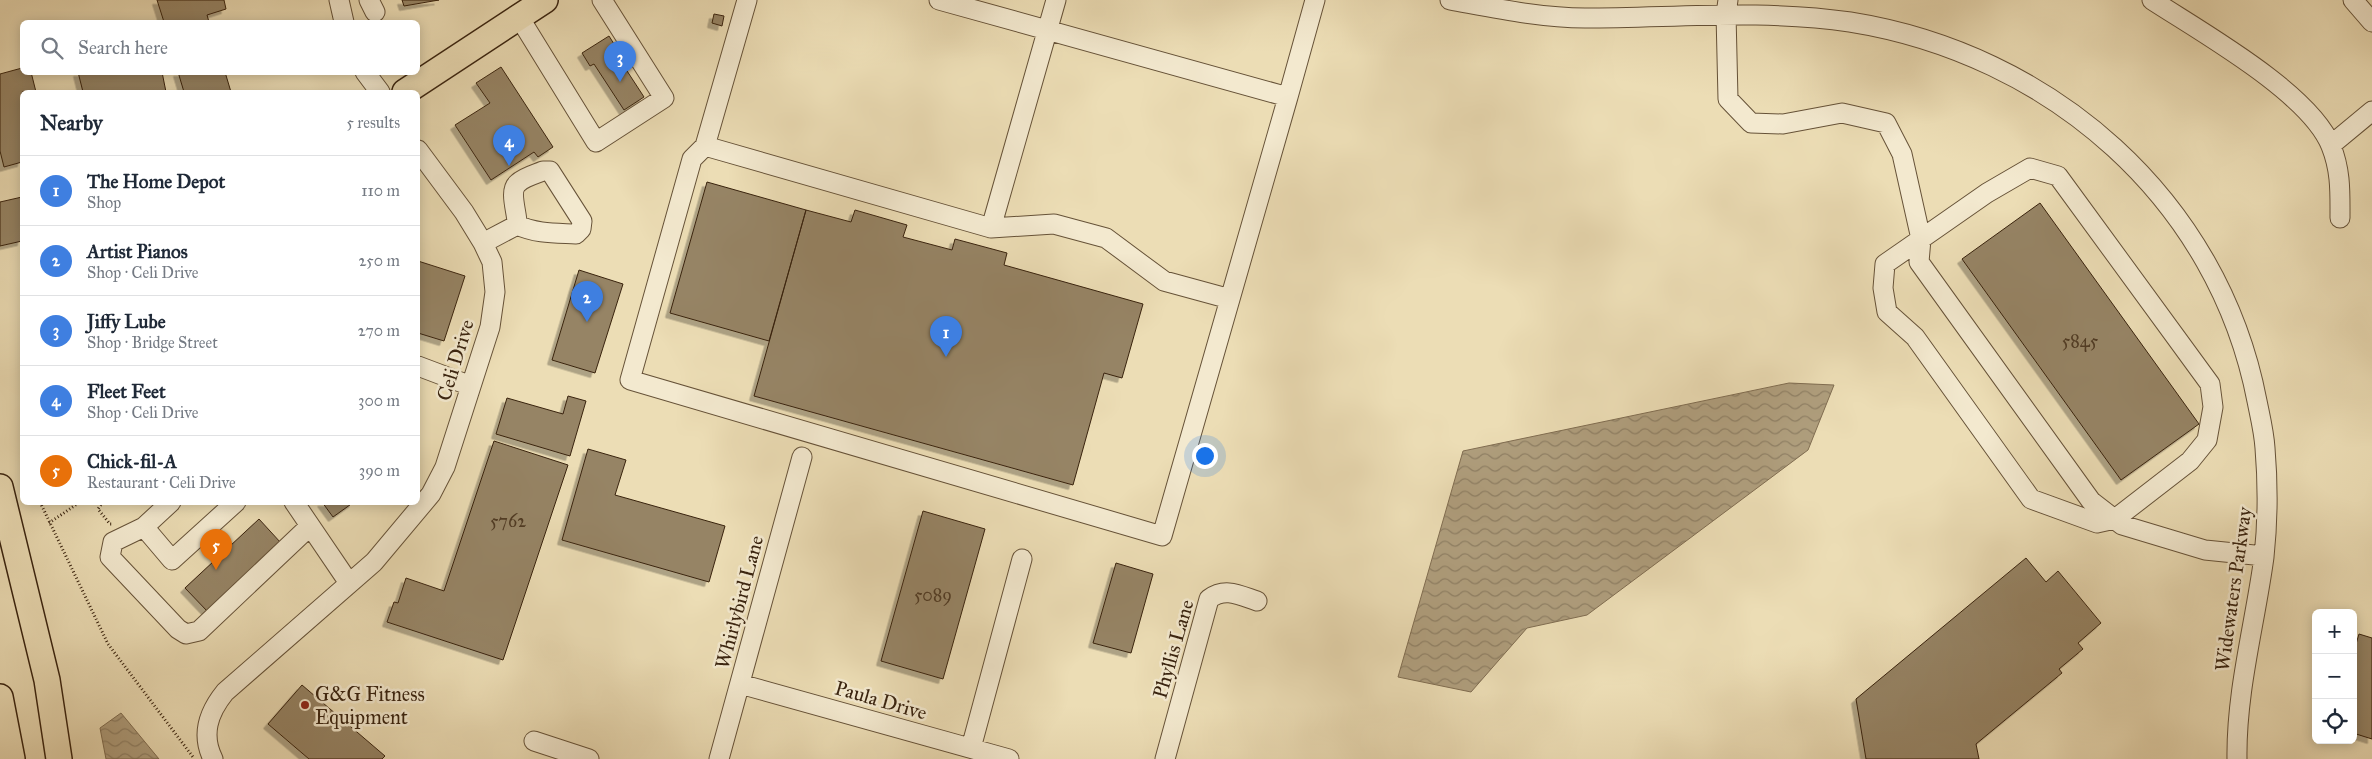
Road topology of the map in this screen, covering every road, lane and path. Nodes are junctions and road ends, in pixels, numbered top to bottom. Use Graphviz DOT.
graph roads {
  1 [pos="339,0"];
  2 [pos="545,0"];
  3 [pos="602,0"];
  4 [pos="747,0"];
  5 [pos="939,0"];
  6 [pos="1056,0"];
  7 [pos="1315,0"];
  8 [pos="1450,0"];
  9 [pos="2152,0"];
  10 [pos="2353,0"];
  11 [pos="1727,7"];
  12 [pos="519,17"];
  13 [pos="344,20"];
  14 [pos="2372,22"];
  15 [pos="1046,31"];
  16 [pos="367,75"];
  17 [pos="378,90"];
  18 [pos="408,90"];
  19 [pos="1288,97"];
  20 [pos="2372,111"];
  21 [pos="2330,145"];
  22 [pos="705,146"];
  23 [pos="420,153"];
  24 [pos="2340,218"];
  25 [pos="517,225"];
  26 [pos="991,228"];
  27 [pos="1921,240"];
  28 [pos="483,243"];
  29 [pos="1230,300"];
  30 [pos="420,369"];
  31 [pos="471,386"];
  32 [pos="802,457"];
  33 [pos="7,496"];
  34 [pos="41,505"];
  35 [pos="76,505"];
  36 [pos="168,505"];
  37 [pos="233,505"];
  38 [pos="296,505"];
  39 [pos="2115,519"];
  40 [pos="49,523"];
  41 [pos="310,526"];
  42 [pos="144,527"];
  43 [pos="2264,556"];
  44 [pos="1022,559"];
  45 [pos="350,583"];
  46 [pos="1257,601"];
  47 [pos="740,684"];
  48 [pos="0,697"];
  49 [pos="4,733"];
  50 [pos="534,741"];
  51 [pos="971,748"];
  52 [pos="12,759"];
  53 [pos="58,759"];
  54 [pos="194,759"];
  55 [pos="213,759"];
  56 [pos="588,759"];
  57 [pos="719,759"];
  58 [pos="1009,759"];
  59 [pos="1165,759"];
  60 [pos="2237,759"];
  1 -- 13 [label="street"];
  2 -- 12 [label="main road"];
  3 -- 12 [label="street"];
  4 -- 22 [label="street"];
  5 -- 15 [label="street"];
  6 -- 15 [label="street"];
  7 -- 19 [label="street"];
  8 -- 11 [label="street, Widewaters Parkway"];
  9 -- 21 [label="street"];
  10 -- 14 [label="street"];
  11 -- 27 [label="street"];
  11 -- 43 [label="street, Widewaters Parkway"];
  12 -- 18 [label="main road"];
  15 -- 19 [label="street"];
  15 -- 26 [label="street"];
  16 -- 17 [label="street"];
  19 -- 29 [label="street"];
  20 -- 21 [label="street"];
  21 -- 24 [label="street"];
  22 -- 26 [label="street"];
  22 -- 29 [label="street"];
  23 -- 28 [label="street, Celi Drive"];
  25 -- 28 [label="street"];
  26 -- 29 [label="street"];
  27 -- 39 [label="street"];
  27 -- 39 [label="street"];
  27 -- 39 [label="street"];
  28 -- 31 [label="street, Celi Drive"];
  30 -- 31 [label="street"];
  31 -- 45 [label="street, Celi Drive"];
  32 -- 47 [label="street, Whirlybird Lane"];
  33 -- 53 [label="main road"];
  34 -- 40 [label="path"];
  35 -- 40 [label="path"];
  36 -- 42 [label="street"];
  37 -- 42 [label="street"];
  38 -- 41 [label="street"];
  39 -- 43 [label="street"];
  40 -- 54 [label="path"];
  41 -- 42 [label="street"];
  41 -- 45 [label="street"];
  43 -- 60 [label="street, Widewaters Parkway"];
  44 -- 51 [label="street"];
  45 -- 55 [label="street, Celi Drive"];
  46 -- 59 [label="street, Phyllis Lane"];
  47 -- 51 [label="street, Paula Drive"];
  47 -- 57 [label="street, Whirlybird Lane"];
  48 -- 49 [label="main road"];
  49 -- 52 [label="main road"];
  50 -- 56 [label="street"];
  51 -- 58 [label="street, Paula Drive"];
}
